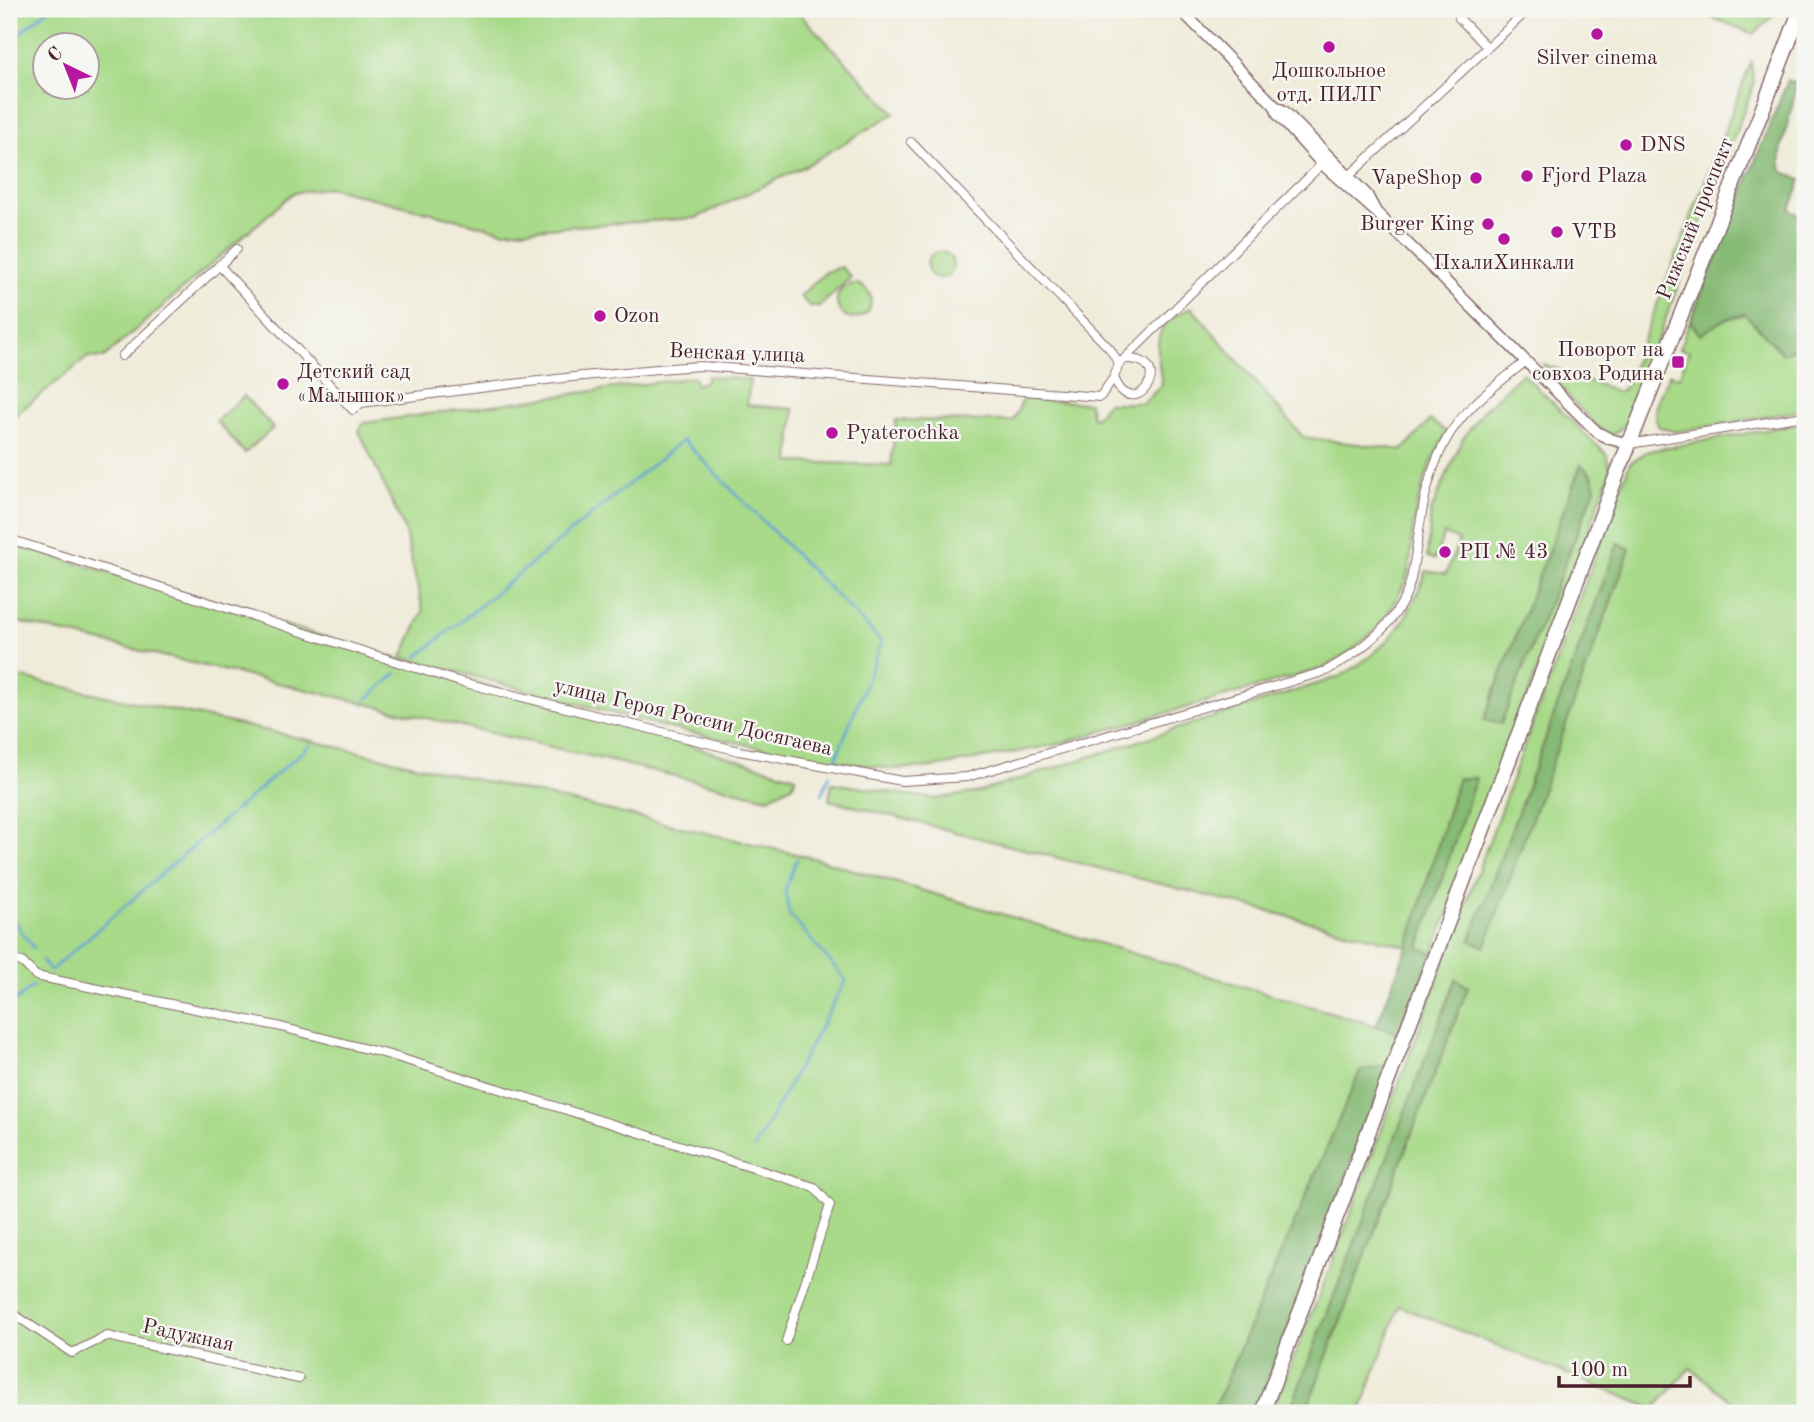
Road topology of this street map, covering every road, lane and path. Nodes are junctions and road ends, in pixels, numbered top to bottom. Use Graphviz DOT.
graph roads {
  1 [pos="1180,9"];
  2 [pos="1529,9"];
  3 [pos="1801,9"];
  4 [pos="1459,18"];
  5 [pos="1486,46"];
  6 [pos="911,142"];
  7 [pos="1326,160"];
  8 [pos="1349,176"];
  9 [pos="1376,212"];
  10 [pos="237,249"];
  11 [pos="219,265"];
  12 [pos="122,356"];
  13 [pos="1526,361"];
  14 [pos="1123,362"];
  15 [pos="1114,377"];
  16 [pos="1805,416"];
  17 [pos="1629,444"];
  18 [pos="9,539"];
  19 [pos="9,959"];
  20 [pos="9,1311"];
  21 [pos="786,1340"];
  22 [pos="299,1379"];
  23 [pos="1262,1413"];
  1 -- 7 [label="street"];
  2 -- 5 [label="street"];
  3 -- 17 [label="highway, Рижский проспект"];
  4 -- 5 [label="street"];
  5 -- 8 [label="street"];
  6 -- 14 [label="street"];
  7 -- 8 [label="street"];
  7 -- 9 [label="street"];
  7 -- 14 [label="street"];
  8 -- 9 [label="street"];
  9 -- 13 [label="street"];
  10 -- 11 [label="street"];
  11 -- 12 [label="street"];
  11 -- 15 [label="street, Венская улица"];
  13 -- 17 [label="street"];
  13 -- 18 [label="street, улица Героя России Досягаева"];
  14 -- 15 [label="street"];
  14 -- 15 [label="street"];
  16 -- 17 [label="street"];
  17 -- 23 [label="highway, Рижский проспект"];
  19 -- 21 [label="street"];
  20 -- 22 [label="street, Радужная"];
}
